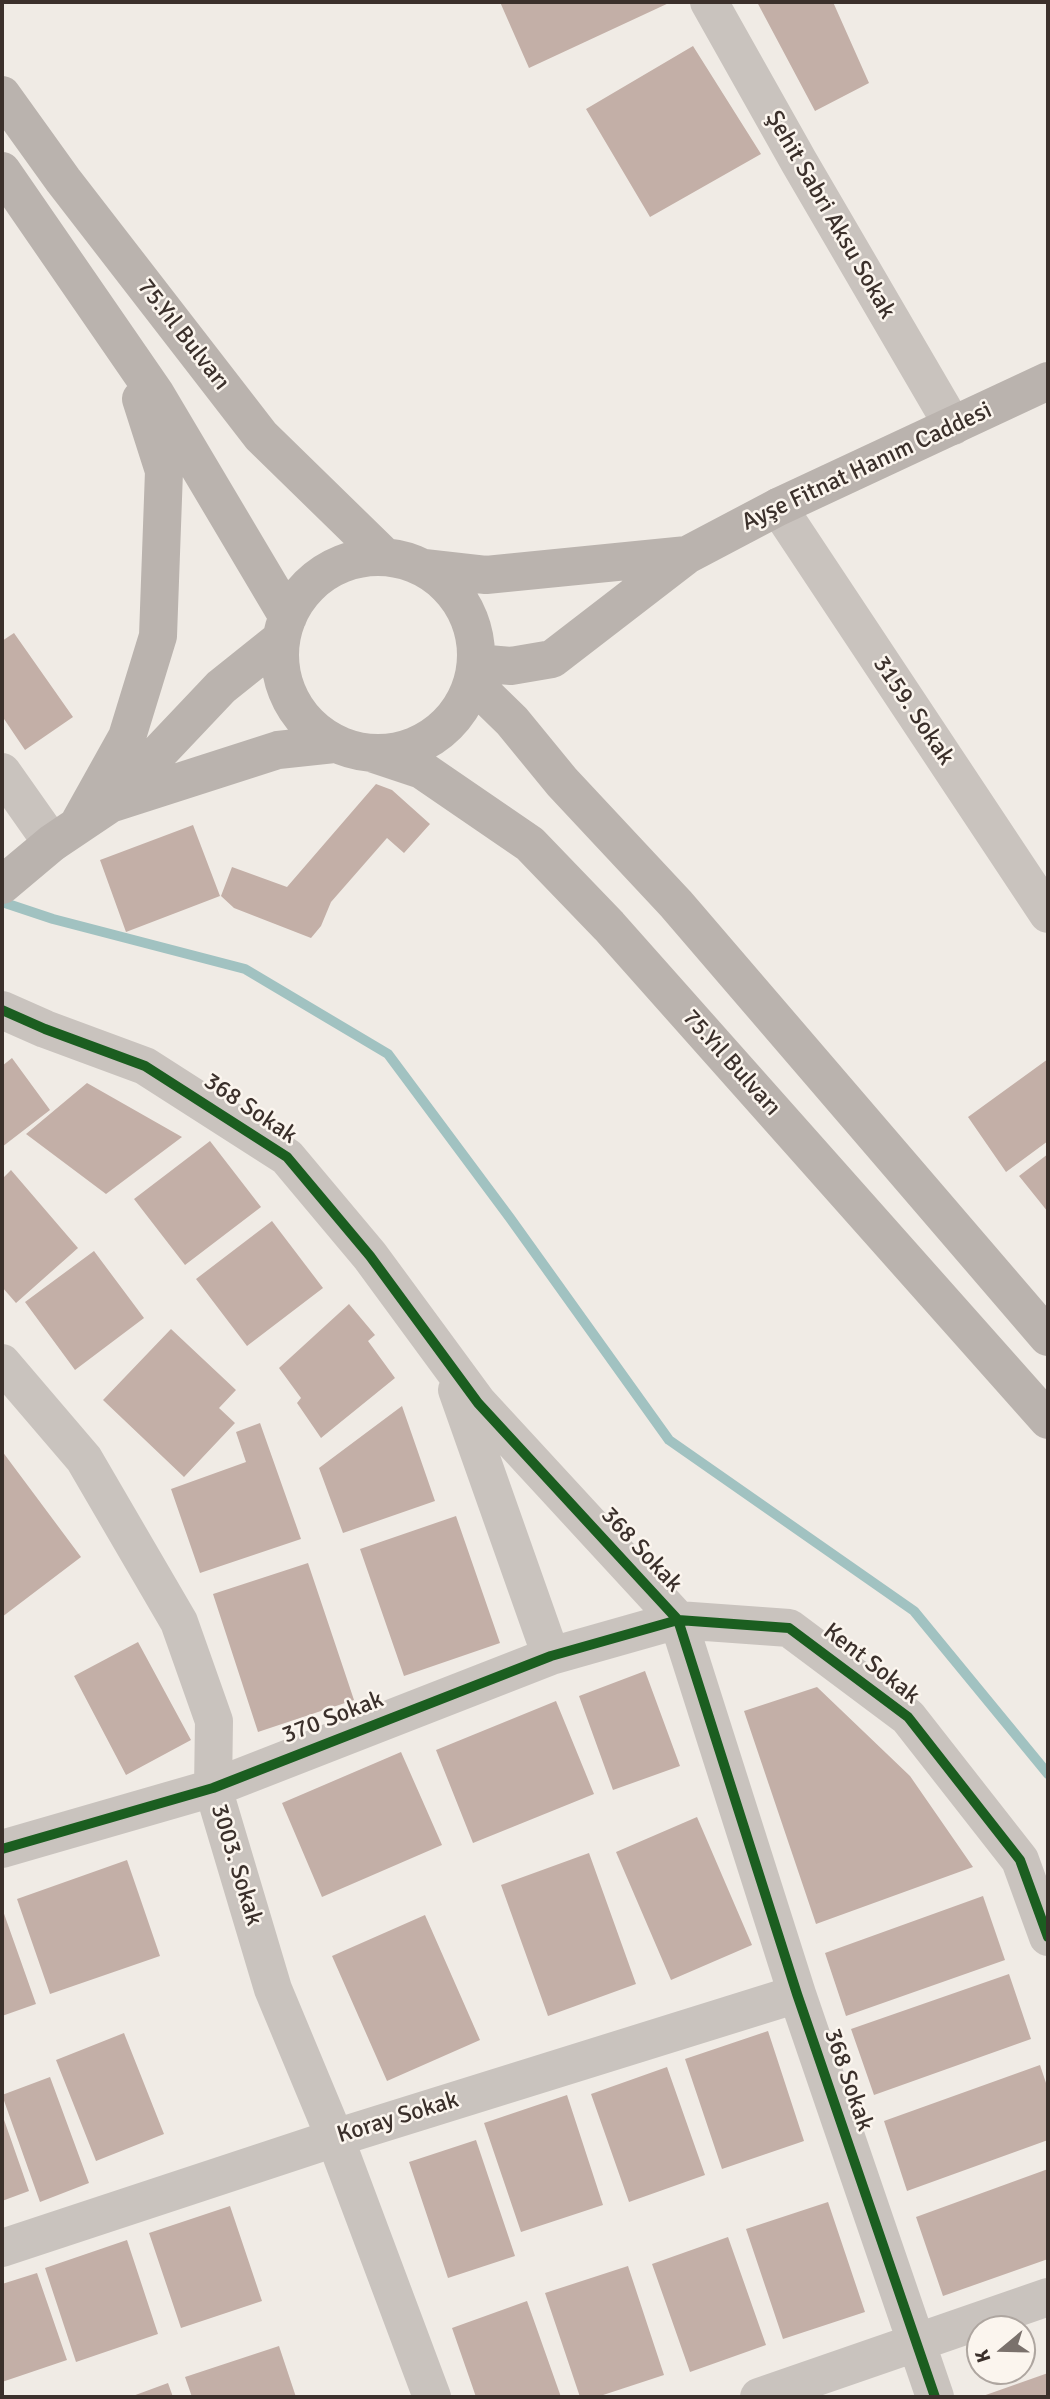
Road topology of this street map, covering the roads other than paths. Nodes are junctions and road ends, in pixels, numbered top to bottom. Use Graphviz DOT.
graph roads {
  1 [pos="709,2"];
  2 [pos="2,95"];
  3 [pos="2,171"];
  4 [pos="127,353"];
  5 [pos="1048,381"];
  6 [pos="953,426"];
  7 [pos="778,507"];
  8 [pos="687,555"];
  9 [pos="385,557"];
  10 [pos="424,568"];
  11 [pos="285,628"];
  12 [pos="474,673"];
  13 [pos="334,744"];
  14 [pos="374,754"];
  15 [pos="2,772"];
  16 [pos="80,823"];
  17 [pos="2,885"];
  18 [pos="1048,915"];
  19 [pos="2,1010"];
  20 [pos="1048,1337"];
  21 [pos="447,1361"];
  22 [pos="2,1363"];
  23 [pos="1048,1420"];
  24 [pos="677,1620"];
  25 [pos="551,1656"];
  26 [pos="213,1788"];
  27 [pos="2,1849"];
  28 [pos="1048,1937"];
  29 [pos="797,1994"];
  30 [pos="335,2138"];
  31 [pos="2,2248"];
  32 [pos="1048,2297"];
  33 [pos="915,2343"];
  34 [pos="432,2397"];
  35 [pos="759,2397"];
  36 [pos="935,2397"];
  1 -- 6 [label="street, Şehit Sabri Aksu Sokak"];
  2 -- 9 [label="main road, 75.Yıl Bulvarı"];
  3 -- 4 [label="main road"];
  4 -- 11 [label="main road"];
  4 -- 16 [label="main road"];
  5 -- 6 [label="main road, Ayşe Fitnat Hanım Caddesi"];
  6 -- 7 [label="main road, Ayşe Fitnat Hanım Caddesi"];
  7 -- 8 [label="main road, Ayşe Fitnat Hanım Caddesi"];
  7 -- 18 [label="street, 3159. Sokak"];
  8 -- 10 [label="main road, Ayşe Fitnat Hanım Caddesi"];
  8 -- 12 [label="main road, Ayşe Fitnat Hanım Caddesi"];
  9 -- 10 [label="main road"];
  9 -- 11 [label="main road"];
  10 -- 12 [label="main road"];
  11 -- 13 [label="main road"];
  11 -- 16 [label="main road"];
  12 -- 14 [label="main road"];
  12 -- 20 [label="main road"];
  13 -- 14 [label="main road"];
  13 -- 16 [label="main road"];
  14 -- 23 [label="main road, 75.Yıl Bulvarı"];
  15 -- 16 [label="street"];
  16 -- 17 [label="main road"];
  19 -- 21 [label="street, 368 Sokak"];
  21 -- 24 [label="street, 368 Sokak"];
  21 -- 25 [label="street"];
  22 -- 26 [label="street, 3003. Sokak"];
  24 -- 25 [label="street, 370 Sokak"];
  24 -- 28 [label="street, Kent Sokak"];
  24 -- 29 [label="street, 368 Sokak"];
  25 -- 26 [label="street, 370 Sokak"];
  26 -- 27 [label="street, 370 Sokak"];
  26 -- 30 [label="street, 3003. Sokak"];
  29 -- 30 [label="street, Koray Sokak"];
  29 -- 33 [label="street, 368 Sokak"];
  30 -- 31 [label="street, Koray Sokak"];
  30 -- 34 [label="street, 3003. Sokak"];
  32 -- 33 [label="street"];
  33 -- 35 [label="street"];
  33 -- 36 [label="street, 368 Sokak"];
}
